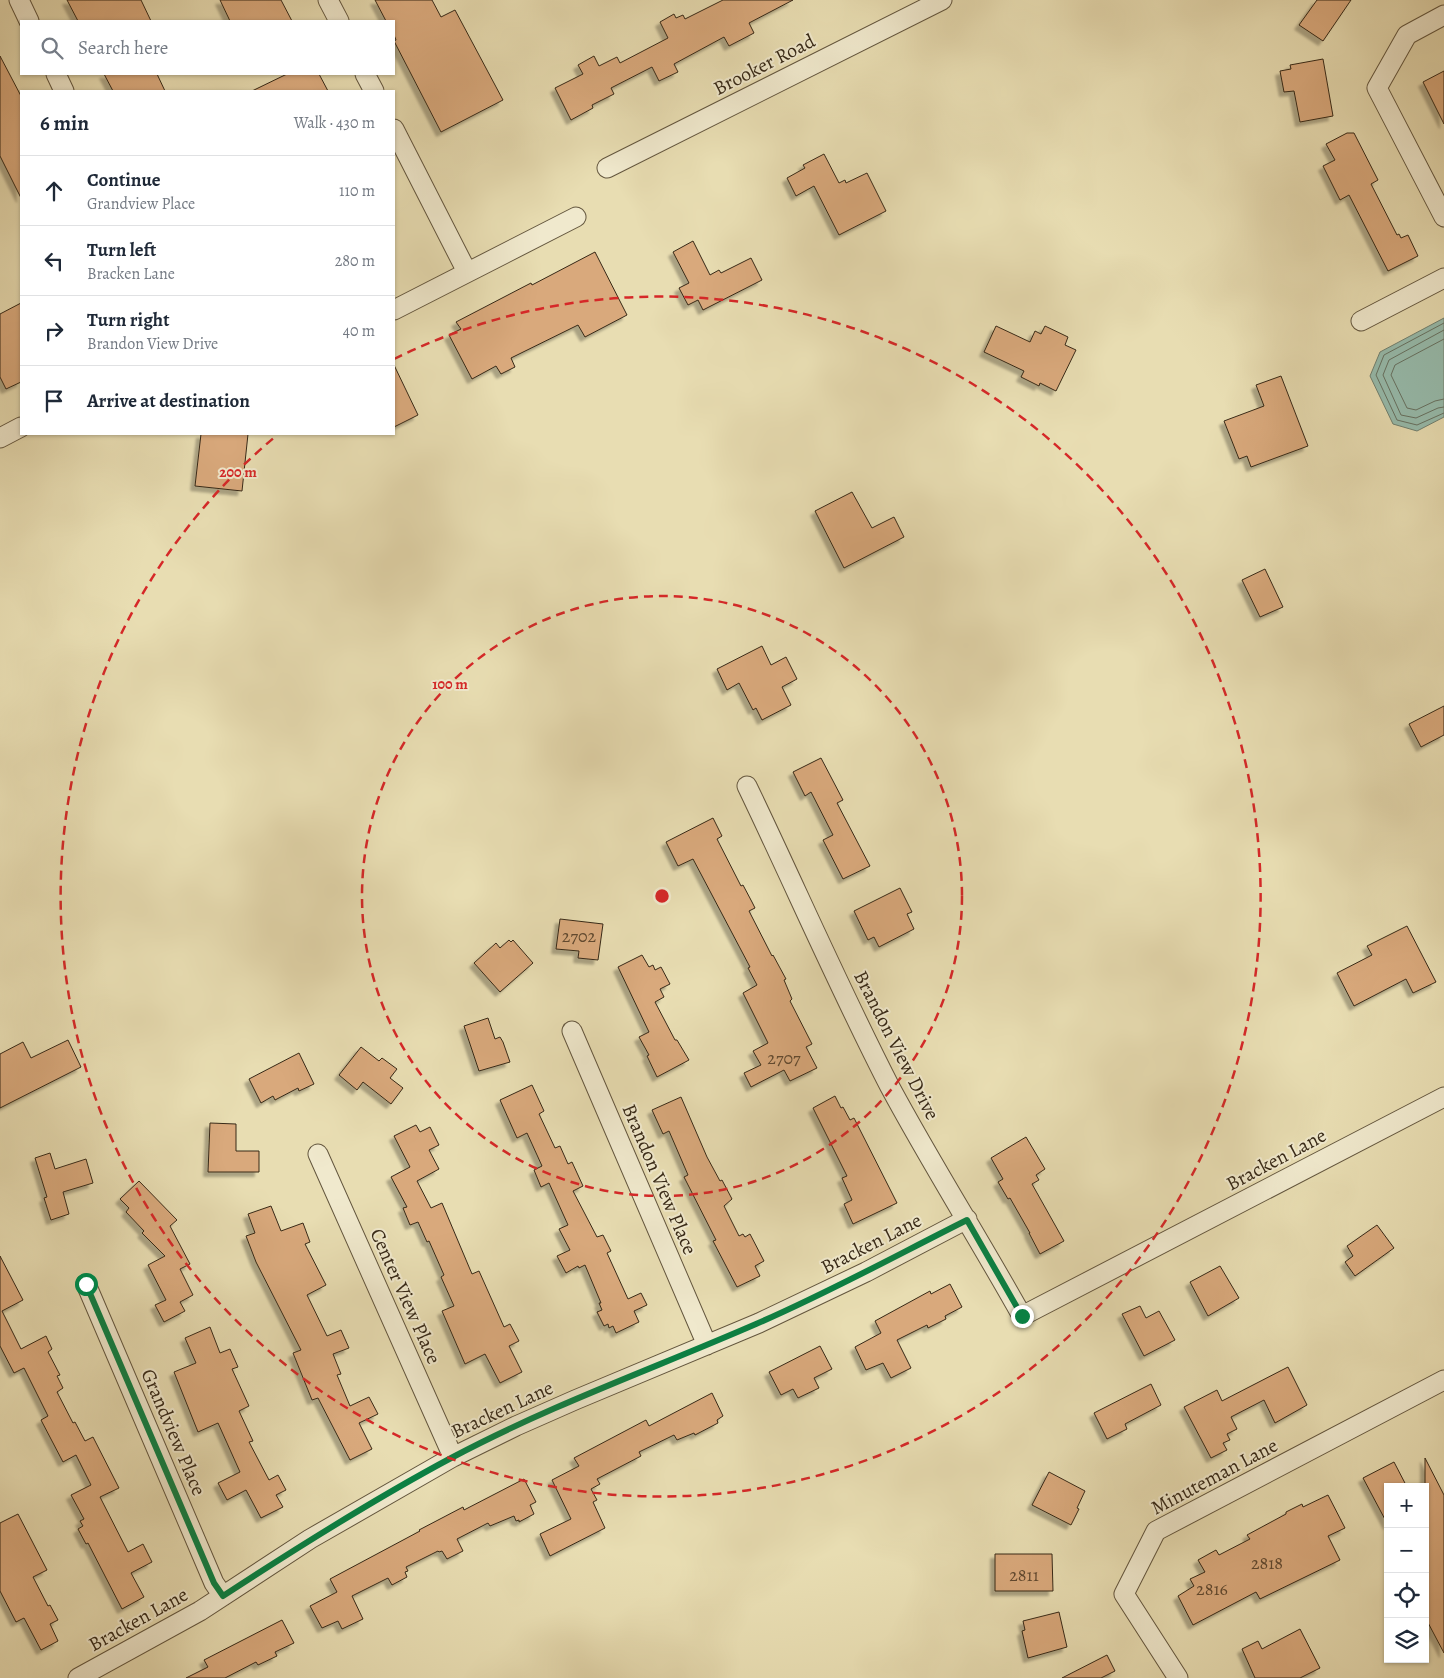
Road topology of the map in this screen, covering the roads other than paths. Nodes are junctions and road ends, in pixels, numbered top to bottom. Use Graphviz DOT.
graph roads {
  1 [pos="19,0"];
  2 [pos="328,0"];
  3 [pos="942,0"];
  4 [pos="1444,15"];
  5 [pos="29,20"];
  6 [pos="338,20"];
  7 [pos="56,75"];
  8 [pos="366,75"];
  9 [pos="64,90"];
  10 [pos="373,90"];
  11 [pos="395,131"];
  12 [pos="607,168"];
  13 [pos="576,217"];
  14 [pos="1444,217"];
  15 [pos="467,272"];
  16 [pos="1444,278"];
  17 [pos="395,309"];
  18 [pos="1361,321"];
  19 [pos="20,427"];
  20 [pos="0,438"];
  21 [pos="747,786"];
  22 [pos="572,1031"];
  23 [pos="1444,1097"];
  24 [pos="318,1154"];
  25 [pos="967,1220"];
  26 [pos="86,1284"];
  27 [pos="1022,1316"];
  28 [pos="707,1345"];
  29 [pos="1442,1385"];
  30 [pos="454,1457"];
  31 [pos="223,1596"];
  32 [pos="78,1678"];
  33 [pos="1178,1678"];
  1 -- 5 [label="street"];
  2 -- 6 [label="street"];
  3 -- 12 [label="street, Brooker Road"];
  4 -- 14 [label="street"];
  7 -- 9 [label="street"];
  8 -- 10 [label="street"];
  11 -- 15 [label="street"];
  13 -- 15 [label="street"];
  15 -- 17 [label="street"];
  16 -- 18 [label="street"];
  19 -- 20 [label="street"];
  21 -- 25 [label="street, Brandon View Drive"];
  22 -- 28 [label="street, Brandon View Place"];
  23 -- 27 [label="street, Bracken Lane"];
  24 -- 30 [label="street, Center View Place"];
  25 -- 27 [label="street, Brandon View Drive"];
  25 -- 28 [label="street, Bracken Lane"];
  26 -- 31 [label="street, Grandview Place"];
  28 -- 30 [label="street, Bracken Lane"];
  29 -- 33 [label="street, Minuteman Lane"];
  30 -- 31 [label="street, Bracken Lane"];
  31 -- 32 [label="street, Bracken Lane"];
}
